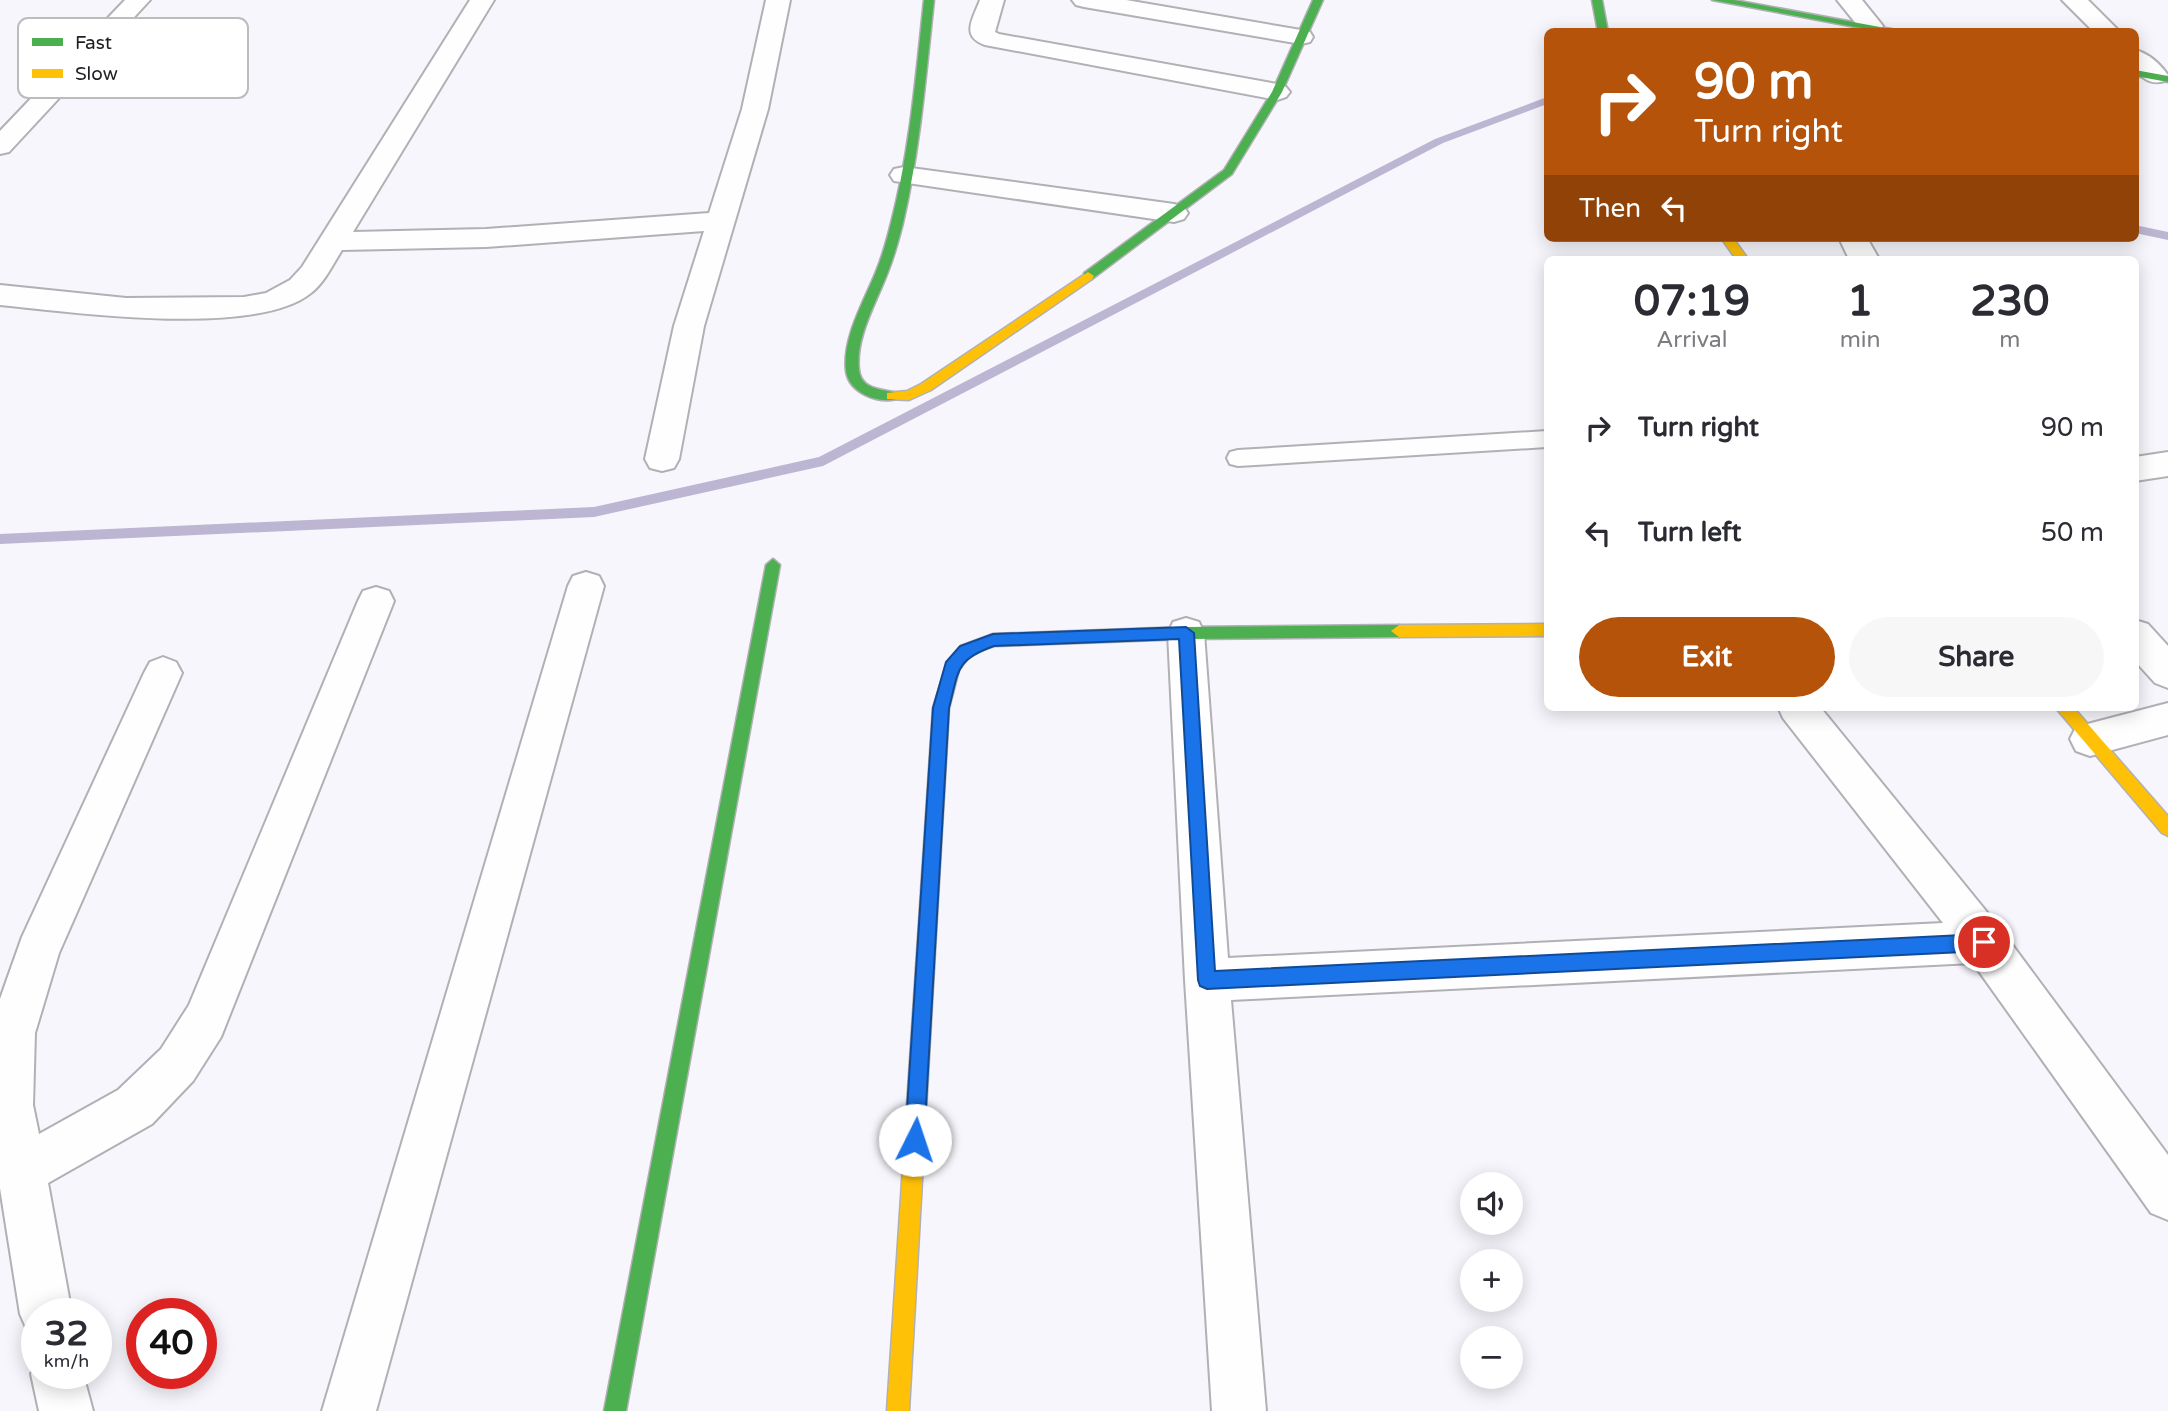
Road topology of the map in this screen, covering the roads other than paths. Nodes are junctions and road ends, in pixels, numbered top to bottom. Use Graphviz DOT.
graph roads {
  1 [pos="138,0"];
  2 [pos="482,0"];
  3 [pos="778,0"];
  4 [pos="929,0"];
  5 [pos="992,0"];
  6 [pos="1084,0"];
  7 [pos="1318,0"];
  8 [pos="1597,0"];
  9 [pos="1717,0"];
  10 [pos="1849,0"];
  11 [pos="2074,0"];
  12 [pos="121,18"];
  13 [pos="1871,26"];
  14 [pos="1602,28"];
  15 [pos="1881,28"];
  16 [pos="2104,28"];
  17 [pos="1301,37"];
  18 [pos="2139,61"];
  19 [pos="2153,76"];
  20 [pos="1277,92"];
  21 [pos="45,98"];
  22 [pos="0,146"];
  23 [pos="904,175"];
  24 [pos="1174,213"];
  25 [pos="720,221"];
  26 [pos="332,241"];
  27 [pos="0,295"];
  28 [pos="1544,439"];
  29 [pos="1238,458"];
  30 [pos="662,459"];
  31 [pos="2168,464"];
  32 [pos="2139,468"];
  33 [pos="773,565"];
  34 [pos="586,586"];
  35 [pos="376,601"];
  36 [pos="1544,631"];
  37 [pos="1186,633"];
  38 [pos="2139,639"];
  39 [pos="2168,672"];
  40 [pos="163,673"];
  41 [pos="1800,711"];
  42 [pos="2066,711"];
  43 [pos="2168,719"];
  44 [pos="2091,739"];
  45 [pos="2168,828"];
  46 [pos="1984,942"];
  47 [pos="1207,980"];
  48 [pos="5,1105"];
  49 [pos="21,1171"];
  50 [pos="2168,1196"];
  51 [pos="43,1298"];
  52 [pos="61,1389"];
  53 [pos="66,1411"];
  54 [pos="349,1411"];
  55 [pos="615,1411"];
  56 [pos="898,1411"];
  57 [pos="1239,1411"];
  1 -- 12 [label="street"];
  2 -- 26 [label="street"];
  3 -- 25 [label="street"];
  4 -- 23 [label="street"];
  5 -- 20 [label="street"];
  6 -- 17 [label="street"];
  7 -- 17 [label="street"];
  8 -- 14 [label="street"];
  9 -- 13 [label="street"];
  10 -- 13 [label="street"];
  11 -- 16 [label="street"];
  13 -- 15 [label="street"];
  17 -- 20 [label="street"];
  18 -- 19 [label="street"];
  20 -- 24 [label="street"];
  21 -- 22 [label="street"];
  23 -- 24 [label="street"];
  23 -- 24 [label="street"];
  25 -- 26 [label="street"];
  25 -- 30 [label="street"];
  26 -- 27 [label="street"];
  28 -- 29 [label="lane"];
  31 -- 32 [label="street"];
  33 -- 55 [label="street"];
  34 -- 54 [label="street"];
  35 -- 49 [label="street"];
  36 -- 37 [label="street"];
  37 -- 47 [label="street"];
  37 -- 56 [label="street"];
  38 -- 39 [label="street"];
  40 -- 48 [label="street"];
  41 -- 46 [label="street"];
  42 -- 44 [label="street"];
  43 -- 44 [label="street"];
  44 -- 45 [label="street"];
  46 -- 47 [label="street"];
  46 -- 50 [label="street"];
  47 -- 57 [label="street"];
  48 -- 49 [label="street"];
  49 -- 51 [label="street"];
  52 -- 53 [label="street"];
}
